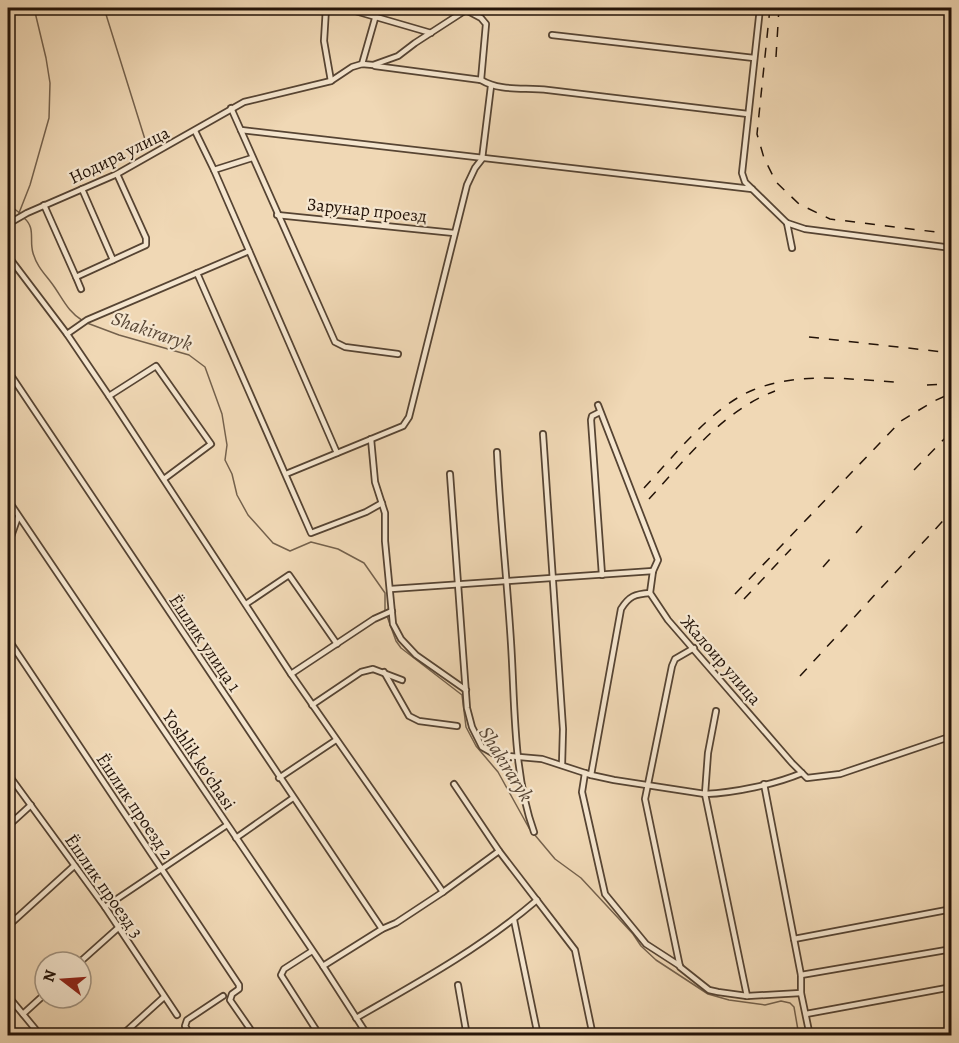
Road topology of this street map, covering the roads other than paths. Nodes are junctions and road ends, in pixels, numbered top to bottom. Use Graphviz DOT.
graph roads {
  1 [pos="326,8"];
  2 [pos="345,8"];
  3 [pos="378,8"];
  4 [pos="760,8"];
  5 [pos="468,9"];
  6 [pos="375,16"];
  7 [pos="432,33"];
  8 [pos="552,35"];
  9 [pos="754,58"];
  10 [pos="362,64"];
  11 [pos="373,65"];
  12 [pos="481,80"];
  13 [pos="331,81"];
  14 [pos="491,86"];
  15 [pos="231,108"];
  16 [pos="748,114"];
  17 [pos="240,130"];
  18 [pos="195,131"];
  19 [pos="252,158"];
  20 [pos="482,159"];
  21 [pos="214,170"];
  22 [pos="117,174"];
  23 [pos="82,189"];
  24 [pos="752,189"];
  25 [pos="44,205"];
  26 [pos="277,214"];
  27 [pos="787,223"];
  28 [pos="8,224"];
  29 [pos="454,233"];
  30 [pos="792,248"];
  31 [pos="951,248"];
  32 [pos="249,250"];
  33 [pos="8,256"];
  34 [pos="114,260"];
  35 [pos="197,273"];
  36 [pos="76,277"];
  37 [pos="81,289"];
  38 [pos="67,334"];
  39 [pos="398,354"];
  40 [pos="8,371"];
  41 [pos="110,396"];
  42 [pos="598,405"];
  43 [pos="600,412"];
  44 [pos="543,434"];
  45 [pos="370,439"];
  46 [pos="498,452"];
  47 [pos="337,453"];
  48 [pos="286,474"];
  49 [pos="450,474"];
  50 [pos="164,479"];
  51 [pos="8,500"];
  52 [pos="382,503"];
  53 [pos="18,517"];
  54 [pos="8,545"];
  55 [pos="653,572"];
  56 [pos="602,575"];
  57 [pos="553,577"];
  58 [pos="507,581"];
  59 [pos="459,585"];
  60 [pos="391,589"];
  61 [pos="650,593"];
  62 [pos="246,604"];
  63 [pos="387,613"];
  64 [pos="8,639"];
  65 [pos="337,644"];
  66 [pos="694,648"];
  67 [pos="384,672"];
  68 [pos="291,674"];
  69 [pos="402,680"];
  70 [pos="466,690"];
  71 [pos="312,705"];
  72 [pos="716,711"];
  73 [pos="457,726"];
  74 [pos="951,735"];
  75 [pos="336,740"];
  76 [pos="519,756"];
  77 [pos="562,765"];
  78 [pos="802,773"];
  79 [pos="8,774"];
  80 [pos="588,774"];
  81 [pos="279,778"];
  82 [pos="454,784"];
  83 [pos="764,784"];
  84 [pos="647,786"];
  85 [pos="705,794"];
  86 [pos="293,798"];
  87 [pos="31,805"];
  88 [pos="227,825"];
  89 [pos="8,826"];
  90 [pos="534,832"];
  91 [pos="236,838"];
  92 [pos="499,851"];
  93 [pos="74,866"];
  94 [pos="161,869"];
  95 [pos="443,892"];
  96 [pos="537,900"];
  97 [pos="105,908"];
  98 [pos="951,909"];
  99 [pos="514,920"];
  100 [pos="8,926"];
  101 [pos="118,928"];
  102 [pos="382,929"];
  103 [pos="794,939"];
  104 [pos="951,949"];
  105 [pos="93,950"];
  106 [pos="312,951"];
  107 [pos="323,966"];
  108 [pos="680,967"];
  109 [pos="801,975"];
  110 [pos="458,985"];
  111 [pos="951,987"];
  112 [pos="801,993"];
  113 [pos="8,996"];
  114 [pos="223,996"];
  115 [pos="747,996"];
  116 [pos="164,997"];
  117 [pos="33,1004"];
  118 [pos="22,1014"];
  119 [pos="806,1014"];
  120 [pos="177,1015"];
  121 [pos="356,1018"];
  122 [pos="39,1034"];
  123 [pos="32,1035"];
  124 [pos="121,1035"];
  125 [pos="191,1035"];
  126 [pos="255,1035"];
  127 [pos="320,1035"];
  128 [pos="368,1035"];
  129 [pos="467,1035"];
  130 [pos="538,1035"];
  131 [pos="593,1035"];
  132 [pos="810,1035"];
  1 -- 13 [label="street"];
  2 -- 6 [label="street"];
  3 -- 6 [label="street"];
  4 -- 9 [label="street"];
  5 -- 7 [label="street"];
  5 -- 12 [label="street"];
  6 -- 7 [label="street"];
  6 -- 10 [label="street"];
  7 -- 11 [label="street"];
  8 -- 9 [label="street"];
  9 -- 16 [label="street"];
  10 -- 11 [label="street"];
  10 -- 13 [label="street, Нодира улица"];
  11 -- 12 [label="street"];
  12 -- 14 [label="street"];
  13 -- 15 [label="street, Нодира улица"];
  14 -- 16 [label="street"];
  14 -- 20 [label="street"];
  15 -- 17 [label="street"];
  15 -- 18 [label="street, Нодира улица"];
  16 -- 24 [label="street"];
  17 -- 19 [label="street"];
  17 -- 20 [label="street"];
  18 -- 21 [label="street"];
  18 -- 22 [label="street, Нодира улица"];
  19 -- 21 [label="street"];
  19 -- 26 [label="street"];
  20 -- 24 [label="street"];
  20 -- 29 [label="street"];
  21 -- 32 [label="street"];
  22 -- 23 [label="street, Нодира улица"];
  22 -- 34 [label="street"];
  23 -- 25 [label="street, Нодира улица"];
  23 -- 34 [label="street"];
  24 -- 27 [label="street"];
  25 -- 28 [label="street, Нодира улица"];
  25 -- 36 [label="street"];
  26 -- 29 [label="street, Зарунар проезд"];
  26 -- 39 [label="street"];
  27 -- 30 [label="street"];
  27 -- 31 [label="street"];
  29 -- 45 [label="street"];
  32 -- 35 [label="street"];
  32 -- 47 [label="street"];
  33 -- 38 [label="street"];
  34 -- 36 [label="street"];
  35 -- 38 [label="street"];
  35 -- 48 [label="street"];
  36 -- 37 [label="street"];
  38 -- 41 [label="street"];
  40 -- 81 [label="street, Ёшлик улица 1"];
  41 -- 50 [label="street"];
  41 -- 50 [label="street"];
  42 -- 43 [label="street"];
  43 -- 55 [label="street"];
  43 -- 56 [label="street"];
  44 -- 57 [label="street"];
  45 -- 47 [label="street"];
  45 -- 52 [label="street"];
  46 -- 58 [label="street"];
  47 -- 48 [label="street"];
  48 -- 52 [label="street"];
  49 -- 59 [label="street"];
  50 -- 62 [label="street"];
  51 -- 53 [label="street, Yoshlik koʻchasi"];
  52 -- 60 [label="street"];
  53 -- 54 [label="street"];
  53 -- 88 [label="street, Yoshlik koʻchasi"];
  55 -- 56 [label="street"];
  55 -- 61 [label="street"];
  56 -- 57 [label="street"];
  57 -- 58 [label="street"];
  57 -- 77 [label="street"];
  58 -- 59 [label="street"];
  58 -- 76 [label="street"];
  59 -- 60 [label="street"];
  59 -- 70 [label="street"];
  60 -- 63 [label="street"];
  61 -- 66 [label="street, Жалоир улица"];
  61 -- 80 [label="street"];
  62 -- 65 [label="street"];
  62 -- 68 [label="street"];
  63 -- 65 [label="street"];
  63 -- 70 [label="street"];
  64 -- 94 [label="street, Ёшлик проезд 2"];
  65 -- 68 [label="street"];
  66 -- 78 [label="street, Жалоир улица"];
  66 -- 84 [label="street"];
  67 -- 69 [label="street"];
  67 -- 71 [label="street"];
  67 -- 73 [label="street"];
  68 -- 71 [label="street"];
  70 -- 76 [label="street"];
  71 -- 75 [label="street"];
  72 -- 85 [label="street"];
  74 -- 78 [label="street"];
  75 -- 81 [label="street"];
  75 -- 95 [label="street"];
  76 -- 77 [label="street"];
  76 -- 90 [label="street"];
  77 -- 80 [label="street"];
  78 -- 83 [label="street"];
  79 -- 87 [label="street, Ёшлик проезд 3"];
  80 -- 84 [label="street"];
  80 -- 108 [label="street"];
  81 -- 86 [label="street, Ёшлик улица 1"];
  82 -- 92 [label="street"];
  83 -- 85 [label="street"];
  83 -- 103 [label="street"];
  84 -- 85 [label="street"];
  84 -- 108 [label="street"];
  85 -- 115 [label="street"];
  86 -- 91 [label="street"];
  86 -- 102 [label="street, Ёшлик улица 1"];
  87 -- 89 [label="street"];
  87 -- 93 [label="street, Ёшлик проезд 3"];
  88 -- 91 [label="street, Yoshlik koʻchasi"];
  88 -- 94 [label="street"];
  91 -- 106 [label="street, Yoshlik koʻchasi"];
  92 -- 95 [label="street"];
  92 -- 96 [label="street"];
  93 -- 97 [label="street, Ёшлик проезд 3"];
  93 -- 100 [label="street"];
  94 -- 97 [label="street"];
  94 -- 126 [label="street, Ёшлик проезд 2"];
  95 -- 102 [label="street"];
  96 -- 99 [label="street"];
  96 -- 131 [label="street"];
  97 -- 101 [label="street, Ёшлик проезд 3"];
  98 -- 103 [label="street"];
  99 -- 121 [label="street"];
  99 -- 130 [label="street"];
  101 -- 105 [label="street"];
  101 -- 116 [label="street, Ёшлик проезд 3"];
  102 -- 107 [label="street"];
  103 -- 109 [label="street"];
  104 -- 109 [label="street"];
  106 -- 107 [label="street, Yoshlik koʻchasi"];
  106 -- 127 [label="street"];
  107 -- 121 [label="street, Yoshlik koʻchasi"];
  108 -- 115 [label="street"];
  109 -- 112 [label="street"];
  110 -- 129 [label="street"];
  111 -- 119 [label="street"];
  112 -- 115 [label="street"];
  112 -- 119 [label="street"];
  113 -- 118 [label="street"];
  114 -- 125 [label="street"];
  116 -- 120 [label="street, Ёшлик проезд 3"];
  116 -- 124 [label="street"];
  117 -- 118 [label="street"];
  118 -- 122 [label="street"];
  119 -- 132 [label="street"];
  121 -- 128 [label="street, Yoshlik koʻchasi"];
  122 -- 123 [label="street"];
}
